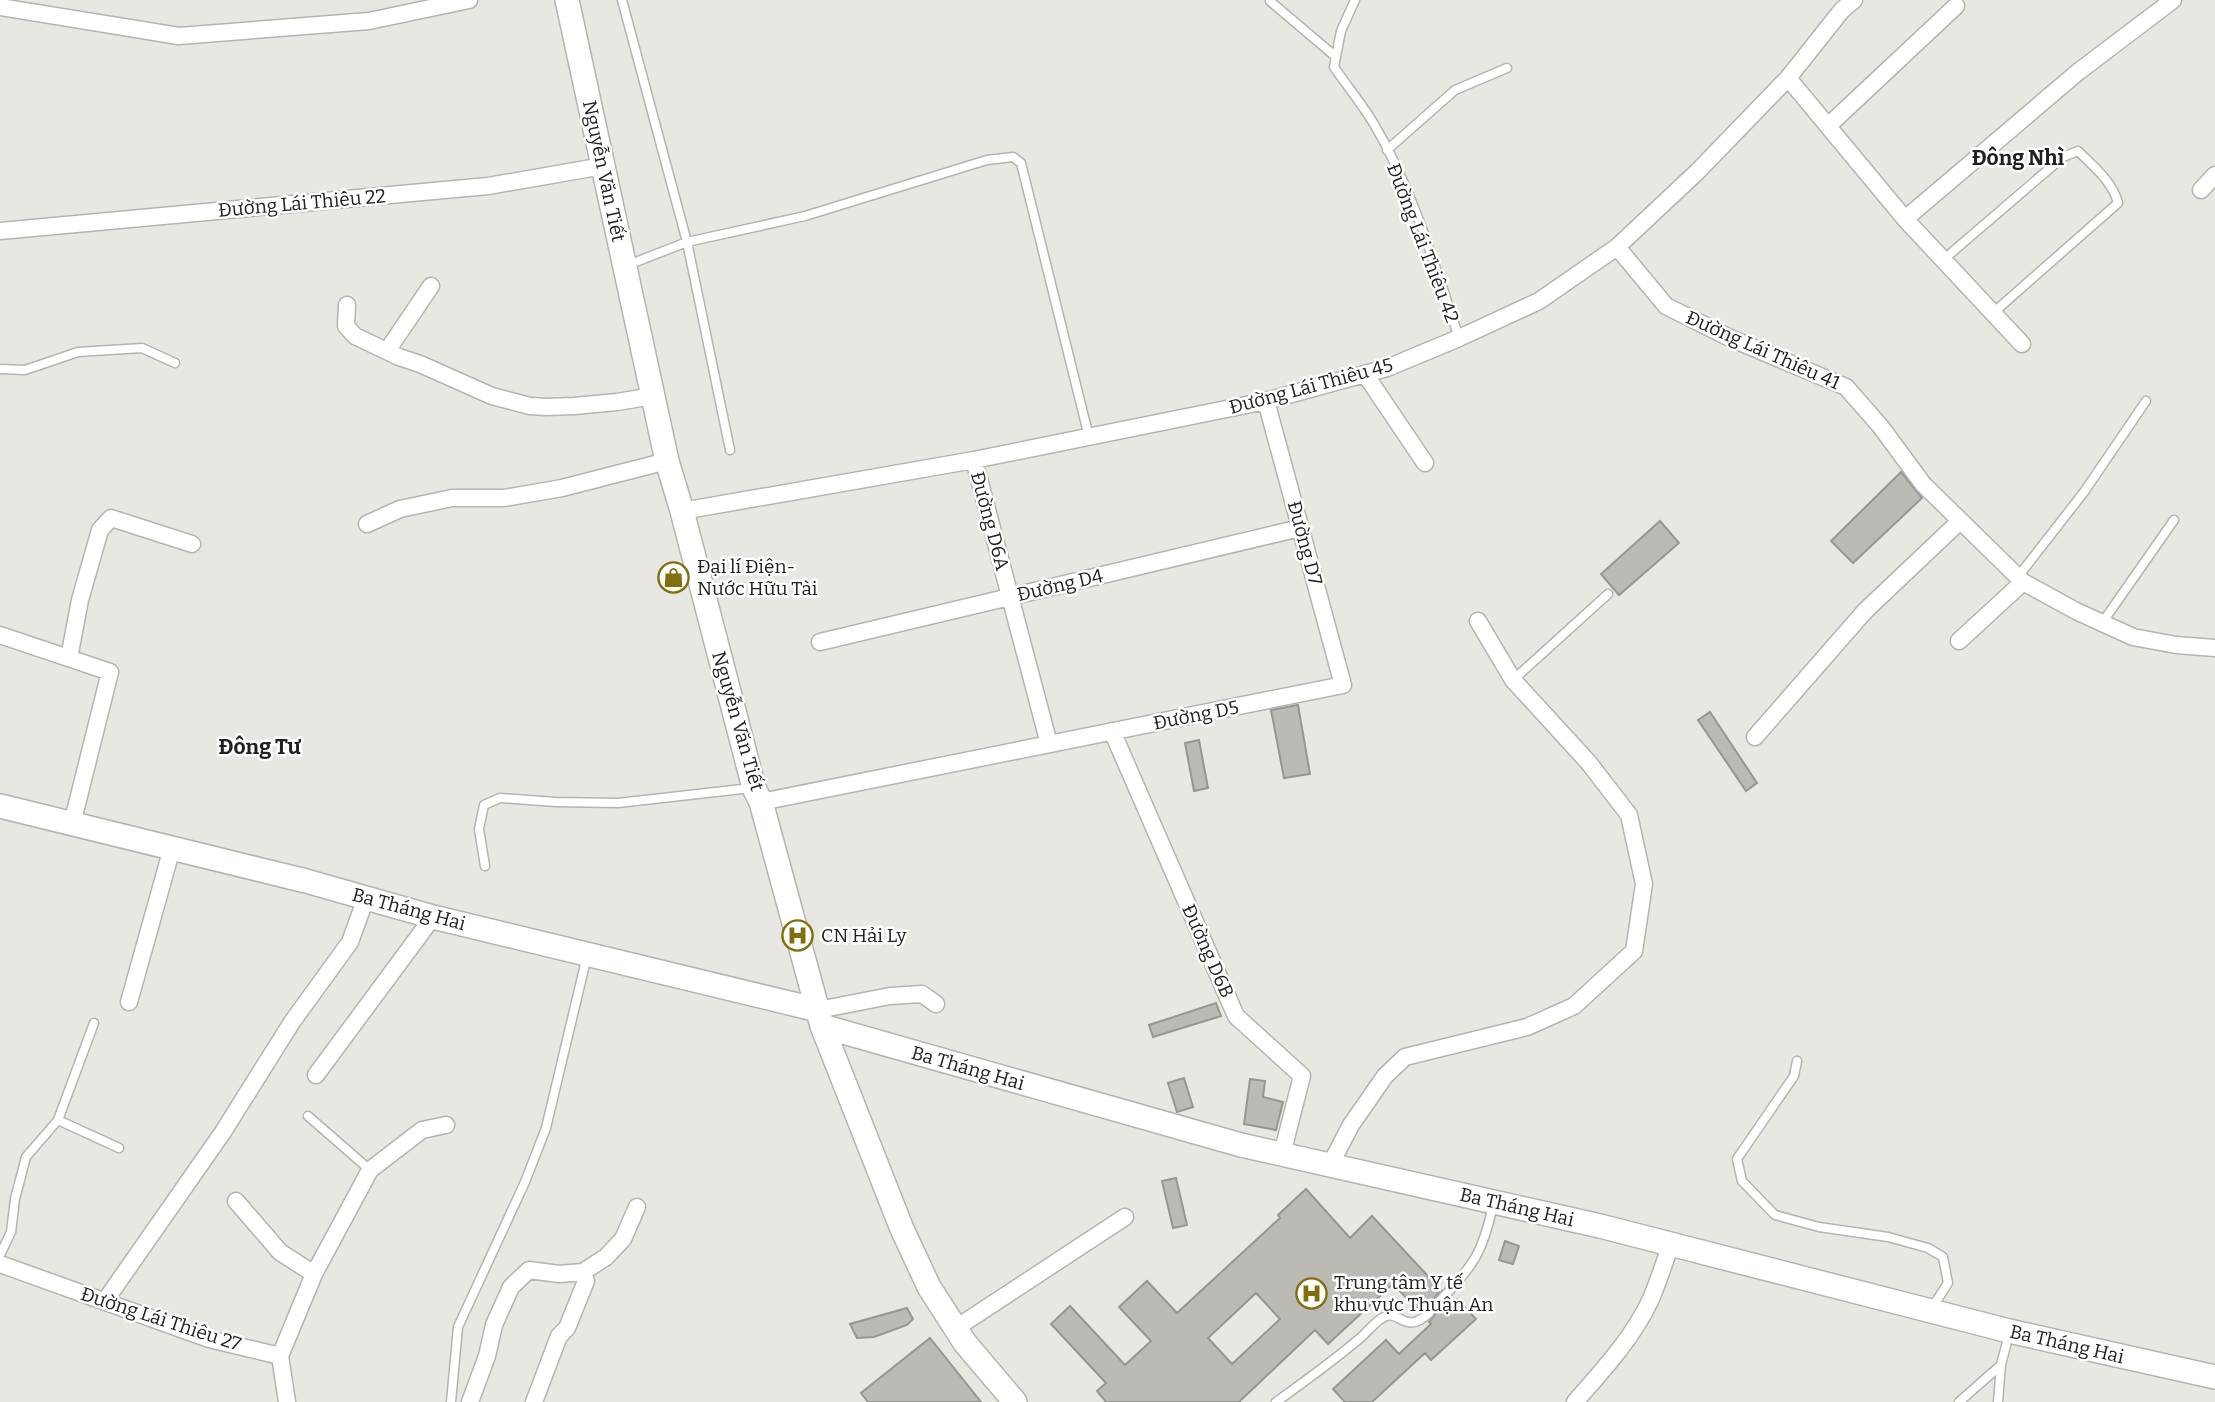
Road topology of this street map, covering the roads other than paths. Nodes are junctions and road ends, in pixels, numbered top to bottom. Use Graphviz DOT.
graph roads {
  1 [pos="469,0"];
  2 [pos="567,0"];
  3 [pos="622,0"];
  4 [pos="1355,0"];
  5 [pos="1854,0"];
  6 [pos="2173,0"];
  7 [pos="1270,1"];
  8 [pos="1956,5"];
  9 [pos="0,7"];
  10 [pos="1336,57"];
  11 [pos="1507,68"];
  12 [pos="1788,78"];
  13 [pos="1828,126"];
  14 [pos="1387,150"];
  15 [pos="603,166"];
  16 [pos="2215,176"];
  17 [pos="2201,190"];
  18 [pos="1905,219"];
  19 [pos="0,231"];
  20 [pos="687,242"];
  21 [pos="1617,247"];
  22 [pos="1943,260"];
  23 [pos="625,266"];
  24 [pos="431,286"];
  25 [pos="347,305"];
  26 [pos="1993,313"];
  27 [pos="1459,338"];
  28 [pos="2022,344"];
  29 [pos="387,351"];
  30 [pos="175,363"];
  31 [pos="0,369"];
  32 [pos="1365,374"];
  33 [pos="653,396"];
  34 [pos="1266,401"];
  35 [pos="2146,401"];
  36 [pos="1089,437"];
  37 [pos="730,450"];
  38 [pos="974,460"];
  39 [pos="667,461"];
  40 [pos="1425,463"];
  41 [pos="682,511"];
  42 [pos="2174,520"];
  43 [pos="1960,521"];
  44 [pos="366,524"];
  45 [pos="1300,528"];
  46 [pos="192,544"];
  47 [pos="2020,580"];
  48 [pos="1608,594"];
  49 [pos="1010,597"];
  50 [pos="1478,621"];
  51 [pos="2102,623"];
  52 [pos="0,635"];
  53 [pos="1959,641"];
  54 [pos="820,642"];
  55 [pos="2215,648"];
  56 [pos="69,658"];
  57 [pos="1514,680"];
  58 [pos="1343,685"];
  59 [pos="1112,732"];
  60 [pos="1755,737"];
  61 [pos="1049,744"];
  62 [pos="757,795"];
  63 [pos="0,806"];
  64 [pos="72,824"];
  65 [pos="172,848"];
  66 [pos="485,866"];
  67 [pos="366,898"];
  68 [pos="433,917"];
  69 [pos="588,954"];
  70 [pos="129,1002"];
  71 [pos="936,1004"];
  72 [pos="820,1018"];
  73 [pos="94,1023"];
  74 [pos="1797,1061"];
  75 [pos="316,1075"];
  76 [pos="309,1116"];
  77 [pos="58,1120"];
  78 [pos="446,1125"];
  79 [pos="119,1147"];
  80 [pos="1282,1154"];
  81 [pos="1330,1165"];
  82 [pos="370,1170"];
  83 [pos="236,1200"];
  84 [pos="1493,1202"];
  85 [pos="637,1207"];
  86 [pos="1125,1217"];
  87 [pos="1671,1244"];
  88 [pos="0,1255"];
  89 [pos="0,1264"];
  90 [pos="583,1272"];
  91 [pos="314,1274"];
  92 [pos="105,1301"];
  93 [pos="1438,1303"];
  94 [pos="1931,1311"];
  95 [pos="1429,1313"];
  96 [pos="956,1328"];
  97 [pos="2009,1331"];
  98 [pos="280,1356"];
  99 [pos="2001,1365"];
  100 [pos="2215,1377"];
  101 [pos="287,1402"];
  102 [pos="451,1402"];
  103 [pos="470,1402"];
  104 [pos="534,1402"];
  105 [pos="1014,1402"];
  106 [pos="1276,1402"];
  107 [pos="1575,1402"];
  108 [pos="1959,1402"];
  109 [pos="1998,1402"];
  1 -- 9 [label="street"];
  2 -- 15 [label="street, Nguyễn Văn Tiết"];
  3 -- 20 [label="lane"];
  4 -- 10 [label="lane"];
  5 -- 12 [label="street, Đường Lái Thiêu 45"];
  6 -- 18 [label="street"];
  7 -- 10 [label="lane"];
  8 -- 13 [label="street"];
  10 -- 14 [label="lane, Đường Lái Thiêu 42"];
  11 -- 14 [label="lane"];
  12 -- 13 [label="street"];
  12 -- 21 [label="street, Đường Lái Thiêu 45"];
  13 -- 18 [label="street"];
  14 -- 27 [label="lane, Đường Lái Thiêu 42"];
  15 -- 19 [label="street, Đường Lái Thiêu 22"];
  15 -- 23 [label="street, Nguyễn Văn Tiết"];
  16 -- 17 [label="street"];
  18 -- 22 [label="street"];
  20 -- 23 [label="lane"];
  20 -- 36 [label="lane"];
  20 -- 37 [label="lane"];
  21 -- 27 [label="street, Đường Lái Thiêu 45"];
  21 -- 43 [label="street, Đường Lái Thiêu 41"];
  22 -- 26 [label="street"];
  22 -- 26 [label="lane"];
  23 -- 33 [label="street, Nguyễn Văn Tiết"];
  24 -- 29 [label="street"];
  25 -- 29 [label="street"];
  26 -- 28 [label="street"];
  27 -- 32 [label="street, Đường Lái Thiêu 45"];
  29 -- 33 [label="street"];
  30 -- 31 [label="lane"];
  32 -- 34 [label="street, Đường Lái Thiêu 45"];
  32 -- 40 [label="street"];
  33 -- 39 [label="street, Nguyễn Văn Tiết"];
  34 -- 36 [label="street, Đường Lái Thiêu 45"];
  34 -- 45 [label="street, Đường D7"];
  35 -- 47 [label="lane"];
  36 -- 38 [label="street, Đường Lái Thiêu 45"];
  38 -- 41 [label="street, Đường Lái Thiêu 45"];
  38 -- 49 [label="street, Đường D6A"];
  39 -- 41 [label="street, Nguyễn Văn Tiết"];
  39 -- 44 [label="street"];
  41 -- 62 [label="street, Nguyễn Văn Tiết"];
  42 -- 51 [label="lane"];
  43 -- 47 [label="street, Đường Lái Thiêu 41"];
  43 -- 60 [label="street"];
  45 -- 49 [label="street, Đường D4"];
  45 -- 58 [label="street, Đường D7"];
  46 -- 56 [label="street"];
  47 -- 51 [label="street, Đường Lái Thiêu 41"];
  47 -- 53 [label="street"];
  48 -- 57 [label="lane"];
  49 -- 54 [label="street, Đường D4"];
  49 -- 61 [label="street, Đường D6A"];
  50 -- 57 [label="street"];
  51 -- 55 [label="street, Đường Lái Thiêu 41"];
  52 -- 56 [label="street"];
  56 -- 64 [label="street"];
  57 -- 81 [label="street"];
  58 -- 59 [label="street, Đường D5"];
  59 -- 61 [label="street, Đường D5"];
  59 -- 80 [label="street, Đường D6B"];
  61 -- 62 [label="street, Đường D5"];
  62 -- 66 [label="lane"];
  62 -- 72 [label="street, Nguyễn Văn Tiết"];
  63 -- 64 [label="street, Ba Tháng Hai"];
  64 -- 65 [label="street, Ba Tháng Hai"];
  65 -- 67 [label="street, Ba Tháng Hai"];
  65 -- 70 [label="street"];
  67 -- 68 [label="street, Ba Tháng Hai"];
  67 -- 92 [label="street"];
  68 -- 69 [label="street, Ba Tháng Hai"];
  68 -- 75 [label="street"];
  69 -- 72 [label="street, Ba Tháng Hai"];
  69 -- 102 [label="lane"];
  71 -- 72 [label="street"];
  72 -- 80 [label="street, Ba Tháng Hai"];
  72 -- 96 [label="street, Nguyễn Văn Tiết"];
  73 -- 77 [label="lane"];
  74 -- 94 [label="lane"];
  76 -- 82 [label="lane"];
  77 -- 79 [label="lane"];
  77 -- 88 [label="lane"];
  78 -- 82 [label="street"];
  80 -- 81 [label="street, Ba Tháng Hai"];
  81 -- 84 [label="street, Ba Tháng Hai"];
  82 -- 91 [label="street"];
  83 -- 91 [label="street"];
  84 -- 87 [label="street, Ba Tháng Hai"];
  84 -- 93 [label="lane"];
  85 -- 90 [label="street"];
  86 -- 96 [label="street"];
  87 -- 94 [label="street, Ba Tháng Hai"];
  87 -- 107 [label="street"];
  89 -- 92 [label="street, Đường Lái Thiêu 27"];
  90 -- 103 [label="street"];
  90 -- 104 [label="street"];
  91 -- 98 [label="street"];
  92 -- 98 [label="street, Đường Lái Thiêu 27"];
  94 -- 97 [label="street, Ba Tháng Hai"];
  95 -- 106 [label="lane"];
  96 -- 105 [label="street, Nguyễn Văn Tiết"];
  97 -- 99 [label="lane"];
  97 -- 100 [label="street, Ba Tháng Hai"];
  98 -- 101 [label="street"];
  99 -- 108 [label="lane"];
  99 -- 109 [label="lane"];
}
